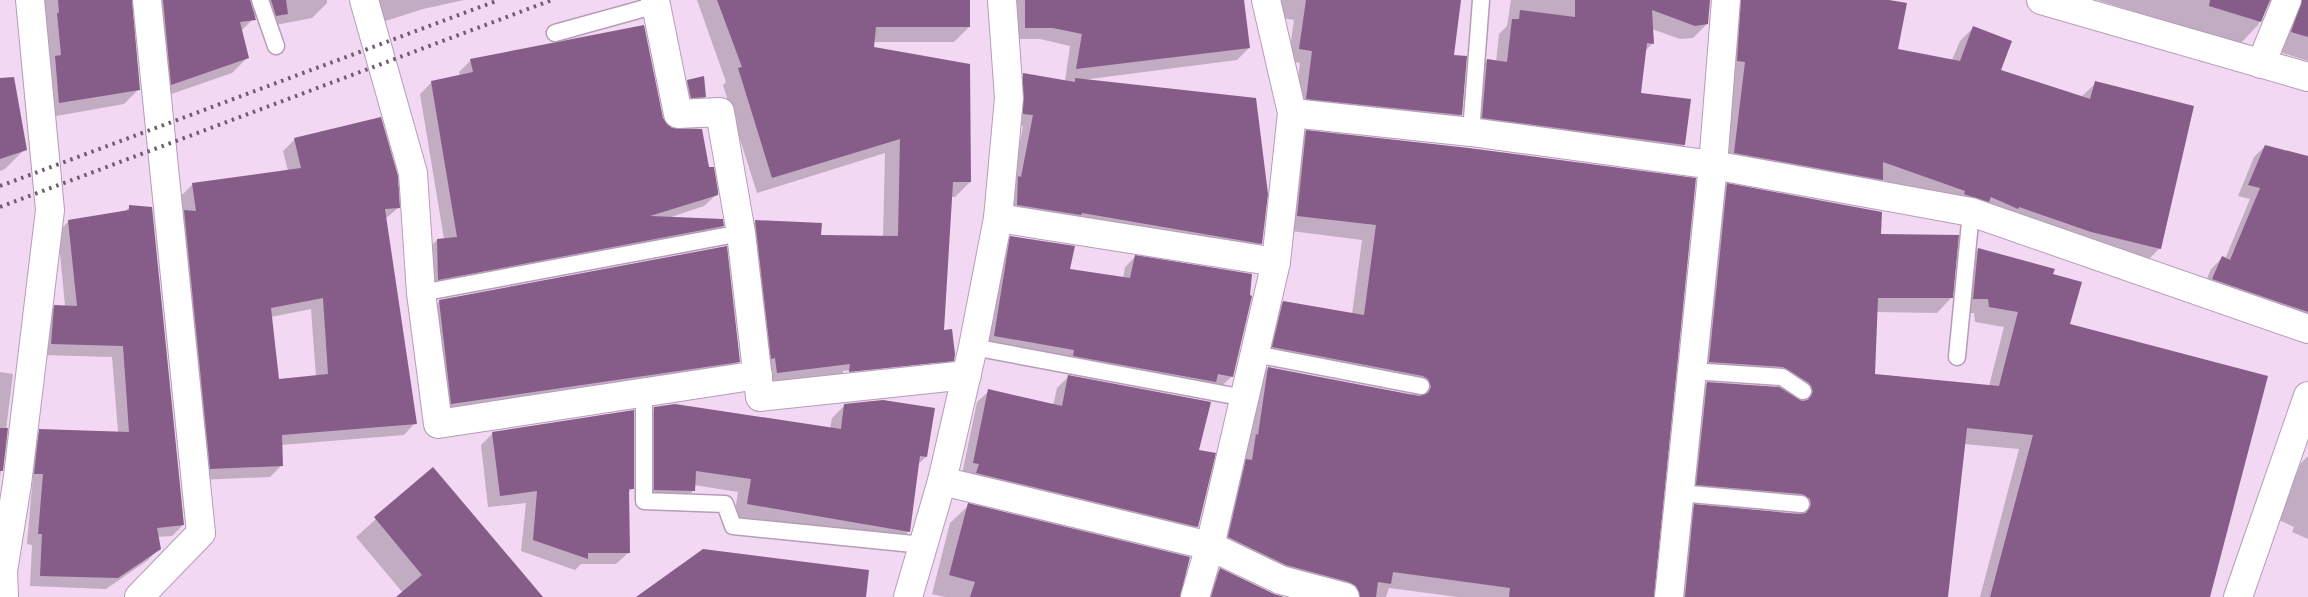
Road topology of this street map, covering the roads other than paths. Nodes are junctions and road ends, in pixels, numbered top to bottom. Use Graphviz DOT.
graph roads {
  1 [pos="30,0"];
  2 [pos="147,0"];
  3 [pos="260,0"];
  4 [pos="364,0"];
  5 [pos="1002,0"];
  6 [pos="1266,0"];
  7 [pos="1481,0"];
  8 [pos="1726,0"];
  9 [pos="2041,0"];
  10 [pos="2287,0"];
  11 [pos="655,2"];
  12 [pos="555,33"];
  13 [pos="276,46"];
  14 [pos="2261,64"];
  15 [pos="2308,77"];
  16 [pos="1292,113"];
  17 [pos="1471,132"];
  18 [pos="1713,165"];
  19 [pos="1971,212"];
  20 [pos="998,218"];
  21 [pos="741,233"];
  22 [pos="1276,262"];
  23 [pos="421,293"];
  24 [pos="2308,329"];
  25 [pos="973,348"];
  26 [pos="1255,354"];
  27 [pos="1957,357"];
  28 [pos="1692,371"];
  29 [pos="758,375"];
  30 [pos="967,375"];
  31 [pos="1421,386"];
  32 [pos="1803,391"];
  33 [pos="644,394"];
  34 [pos="2308,396"];
  35 [pos="1246,398"];
  36 [pos="942,481"];
  37 [pos="9,484"];
  38 [pos="1679,493"];
  39 [pos="1801,504"];
  40 [pos="923,545"];
  41 [pos="1210,546"];
  42 [pos="4,597"];
  43 [pos="139,597"];
  44 [pos="908,597"];
  45 [pos="1195,597"];
  46 [pos="1344,597"];
  47 [pos="1669,597"];
  48 [pos="2238,597"];
  1 -- 37 [label="street"];
  2 -- 43 [label="street"];
  3 -- 13 [label="lane"];
  4 -- 23 [label="street"];
  5 -- 20 [label="street"];
  6 -- 16 [label="street"];
  7 -- 17 [label="lane"];
  8 -- 18 [label="street"];
  9 -- 14 [label="street"];
  10 -- 14 [label="street"];
  11 -- 12 [label="lane"];
  11 -- 21 [label="street"];
  14 -- 15 [label="street"];
  16 -- 17 [label="street"];
  16 -- 22 [label="street"];
  17 -- 18 [label="street"];
  18 -- 19 [label="street"];
  18 -- 28 [label="street"];
  19 -- 24 [label="street"];
  19 -- 27 [label="lane"];
  20 -- 22 [label="street"];
  20 -- 25 [label="street"];
  21 -- 23 [label="lane"];
  21 -- 29 [label="street"];
  22 -- 26 [label="street"];
  23 -- 33 [label="street"];
  25 -- 30 [label="street"];
  25 -- 35 [label="lane"];
  26 -- 31 [label="lane"];
  26 -- 35 [label="street"];
  28 -- 32 [label="lane"];
  28 -- 38 [label="street"];
  29 -- 30 [label="street"];
  29 -- 33 [label="street"];
  30 -- 36 [label="street"];
  33 -- 40 [label="lane"];
  34 -- 48 [label="street"];
  35 -- 41 [label="street"];
  36 -- 40 [label="street"];
  36 -- 41 [label="street"];
  37 -- 42 [label="street"];
  38 -- 39 [label="lane"];
  38 -- 47 [label="street"];
  40 -- 44 [label="street"];
  41 -- 45 [label="street"];
  41 -- 46 [label="street"];
}
